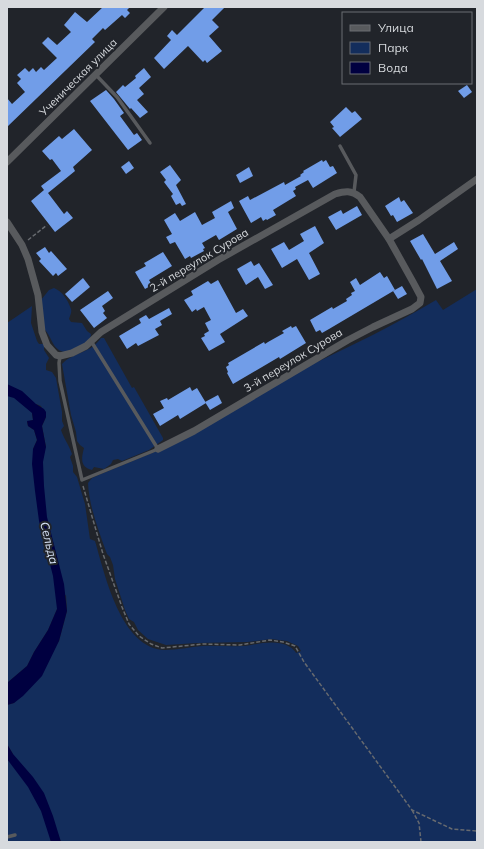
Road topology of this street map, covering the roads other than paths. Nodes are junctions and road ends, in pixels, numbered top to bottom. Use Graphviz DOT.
graph roads {
  1 [pos="164,7"];
  2 [pos="95,74"];
  3 [pos="150,143"];
  4 [pos="340,146"];
  5 [pos="7,162"];
  6 [pos="477,179"];
  7 [pos="354,192"];
  8 [pos="7,222"];
  9 [pos="389,239"];
  10 [pos="91,341"];
  11 [pos="60,356"];
  12 [pos="158,448"];
  13 [pos="15,835"];
  14 [pos="7,837"];
  1 -- 2 [label="street, Ученическая улица"];
  2 -- 3 [label="lane"];
  2 -- 5 [label="street, Ученическая улица"];
  4 -- 7 [label="lane"];
  6 -- 9 [label="street"];
  7 -- 9 [label="street"];
  7 -- 10 [label="street, 2-й переулок Сурова"];
  8 -- 11 [label="street"];
  9 -- 12 [label="street, 3-й переулок Сурова"];
  10 -- 11 [label="street, 2-й переулок Сурова"];
  10 -- 12 [label="lane"];
  11 -- 12 [label="lane"];
  13 -- 14 [label="lane"];
}
